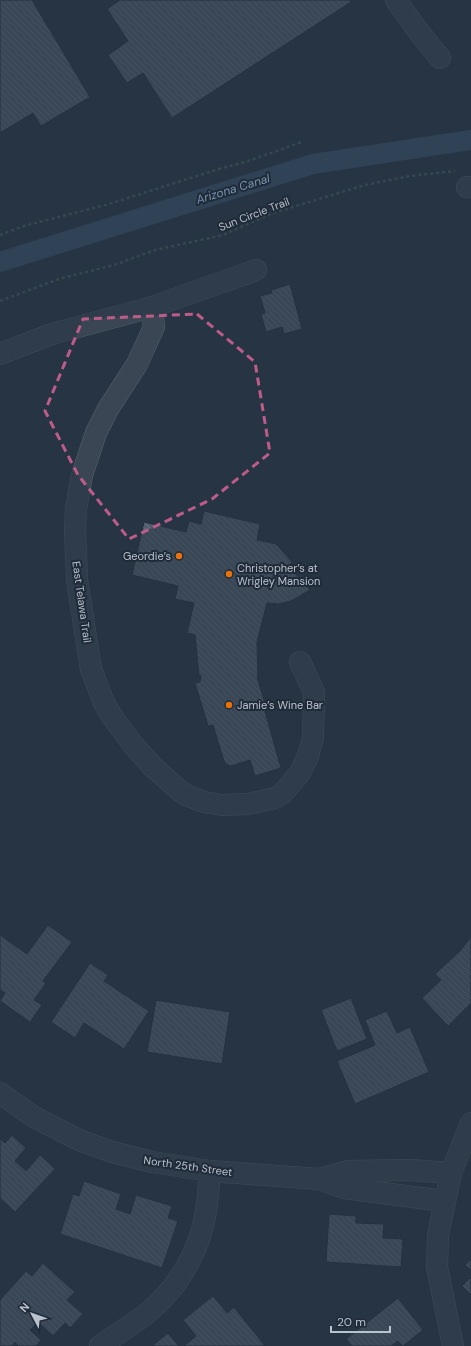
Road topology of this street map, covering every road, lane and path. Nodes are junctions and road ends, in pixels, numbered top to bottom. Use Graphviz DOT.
graph roads {
  1 [pos="396,0"];
  2 [pos="440,58"];
  3 [pos="302,142"];
  4 [pos="465,181"];
  5 [pos="0,235"];
  6 [pos="256,270"];
  7 [pos="0,301"];
  8 [pos="152,307"];
  9 [pos="0,354"];
  10 [pos="300,662"];
  11 [pos="0,1093"];
  12 [pos="471,1123"];
  13 [pos="210,1171"];
  14 [pos="451,1172"];
  15 [pos="319,1179"];
  16 [pos="444,1201"];
  17 [pos="100,1346"];
  18 [pos="453,1346"];
  1 -- 2 [label="street"];
  3 -- 5 [label="path"];
  4 -- 7 [label="path, Sun Circle Trail"];
  6 -- 8 [label="street"];
  8 -- 9 [label="street"];
  8 -- 10 [label="street, East Telawa Trail"];
  11 -- 13 [label="street, North 25th Street"];
  12 -- 14 [label="street"];
  13 -- 15 [label="street, North 25th Street"];
  13 -- 17 [label="street"];
  14 -- 15 [label="street, North 25th Street"];
  14 -- 16 [label="street"];
  15 -- 16 [label="street, North 25th Street"];
  16 -- 18 [label="street"];
}
